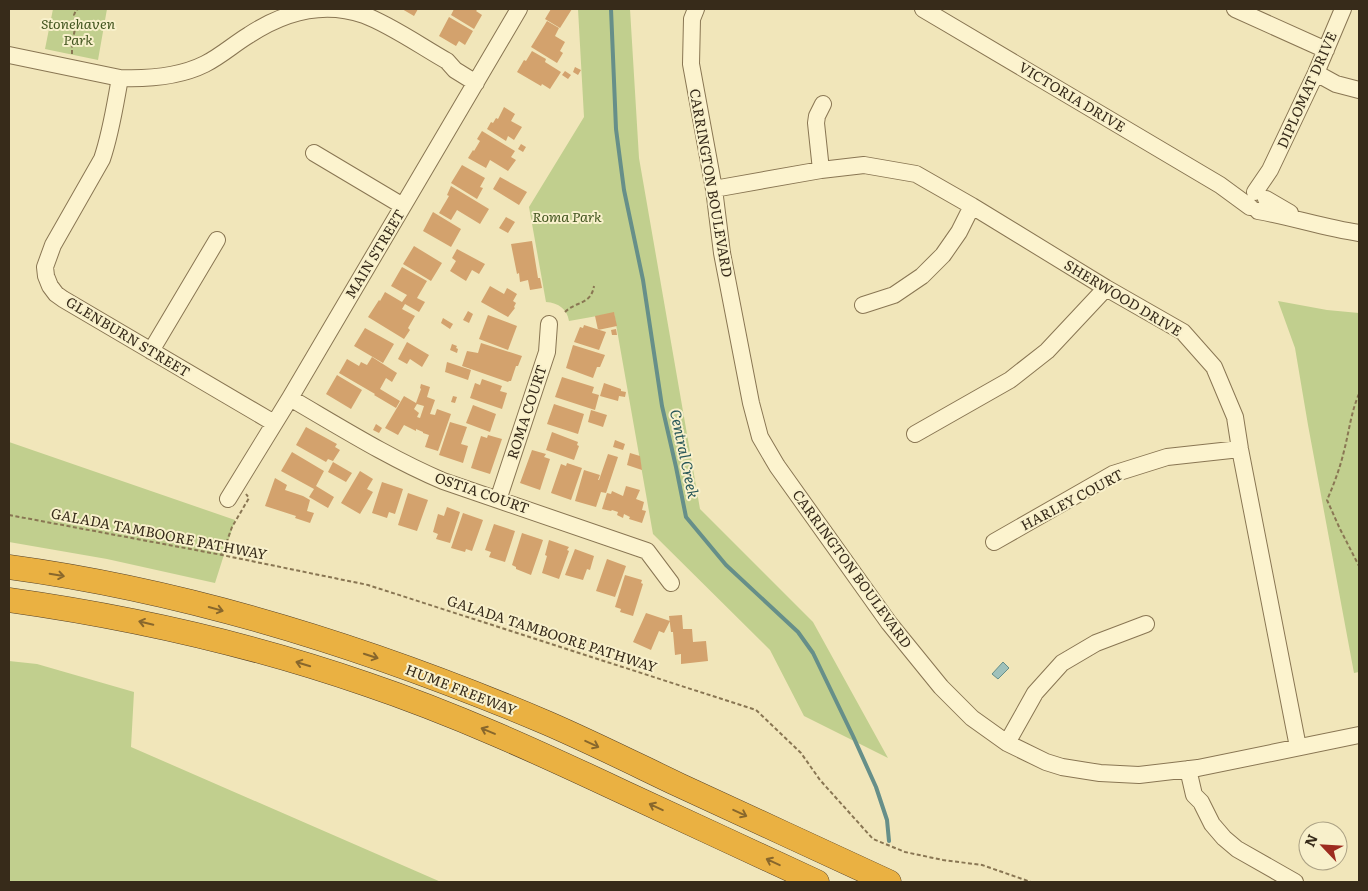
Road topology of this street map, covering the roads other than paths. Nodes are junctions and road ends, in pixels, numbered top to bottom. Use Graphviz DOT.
graph roads {
  1 [pos="520,9"];
  2 [pos="696,9"];
  3 [pos="923,9"];
  4 [pos="1235,9"];
  5 [pos="1343,9"];
  6 [pos="364,12"];
  7 [pos="281,13"];
  8 [pos="1326,50"];
  9 [pos="9,55"];
  10 [pos="1316,74"];
  11 [pos="120,78"];
  12 [pos="478,80"];
  13 [pos="1359,90"];
  14 [pos="823,104"];
  15 [pos="314,153"];
  16 [pos="821,170"];
  17 [pos="714,189"];
  18 [pos="1258,200"];
  19 [pos="403,206"];
  20 [pos="972,206"];
  21 [pos="1359,233"];
  22 [pos="217,240"];
  23 [pos="1106,288"];
  24 [pos="863,305"];
  25 [pos="548,324"];
  26 [pos="151,351"];
  27 [pos="290,398"];
  28 [pos="274,423"];
  29 [pos="916,434"];
  30 [pos="1240,449"];
  31 [pos="228,498"];
  32 [pos="498,500"];
  33 [pos="994,542"];
  34 [pos="9,567"];
  35 [pos="671,583"];
  36 [pos="9,600"];
  37 [pos="1146,624"];
  38 [pos="1359,735"];
  39 [pos="1007,743"];
  40 [pos="1298,747"];
  41 [pos="1193,769"];
  42 [pos="817,882"];
  43 [pos="889,882"];
  44 [pos="1295,882"];
  1 -- 12 [label="street, MAIN STREET"];
  2 -- 17 [label="street, CARRINGTON BOULEVARD"];
  3 -- 18 [label="street, VICTORIA DRIVE"];
  4 -- 8 [label="street"];
  5 -- 8 [label="street, DIPLOMAT DRIVE"];
  6 -- 7 [label="street"];
  6 -- 12 [label="street"];
  7 -- 11 [label="street"];
  8 -- 10 [label="street, DIPLOMAT DRIVE"];
  9 -- 11 [label="street"];
  10 -- 13 [label="street"];
  10 -- 18 [label="street, DIPLOMAT DRIVE"];
  11 -- 26 [label="street, GLENBURN STREET"];
  12 -- 19 [label="street, MAIN STREET"];
  14 -- 16 [label="street"];
  15 -- 19 [label="street"];
  16 -- 17 [label="street, SHERWOOD DRIVE"];
  16 -- 20 [label="street, SHERWOOD DRIVE"];
  17 -- 39 [label="street, CARRINGTON BOULEVARD"];
  18 -- 21 [label="street, VICTORIA DRIVE"];
  19 -- 27 [label="street, MAIN STREET"];
  20 -- 23 [label="street, SHERWOOD DRIVE"];
  20 -- 24 [label="street"];
  22 -- 26 [label="street"];
  23 -- 29 [label="street"];
  23 -- 30 [label="street, SHERWOOD DRIVE"];
  25 -- 32 [label="street, ROMA COURT"];
  26 -- 28 [label="street, GLENBURN STREET"];
  27 -- 28 [label="street, MAIN STREET"];
  27 -- 32 [label="street, OSTIA COURT"];
  28 -- 31 [label="street, MAIN STREET"];
  30 -- 33 [label="street, HARLEY COURT"];
  30 -- 40 [label="street, SHERWOOD DRIVE"];
  32 -- 35 [label="street, OSTIA COURT"];
  34 -- 43 [label="highway, HUME FREEWAY, one-way"];
  42 -- 36 [label="highway, HUME FREEWAY, one-way"];
  37 -- 39 [label="street"];
  38 -- 40 [label="street, CARRINGTON BOULEVARD"];
  39 -- 41 [label="street, CARRINGTON BOULEVARD"];
  40 -- 41 [label="street, CARRINGTON BOULEVARD"];
  41 -- 44 [label="street"];
}
